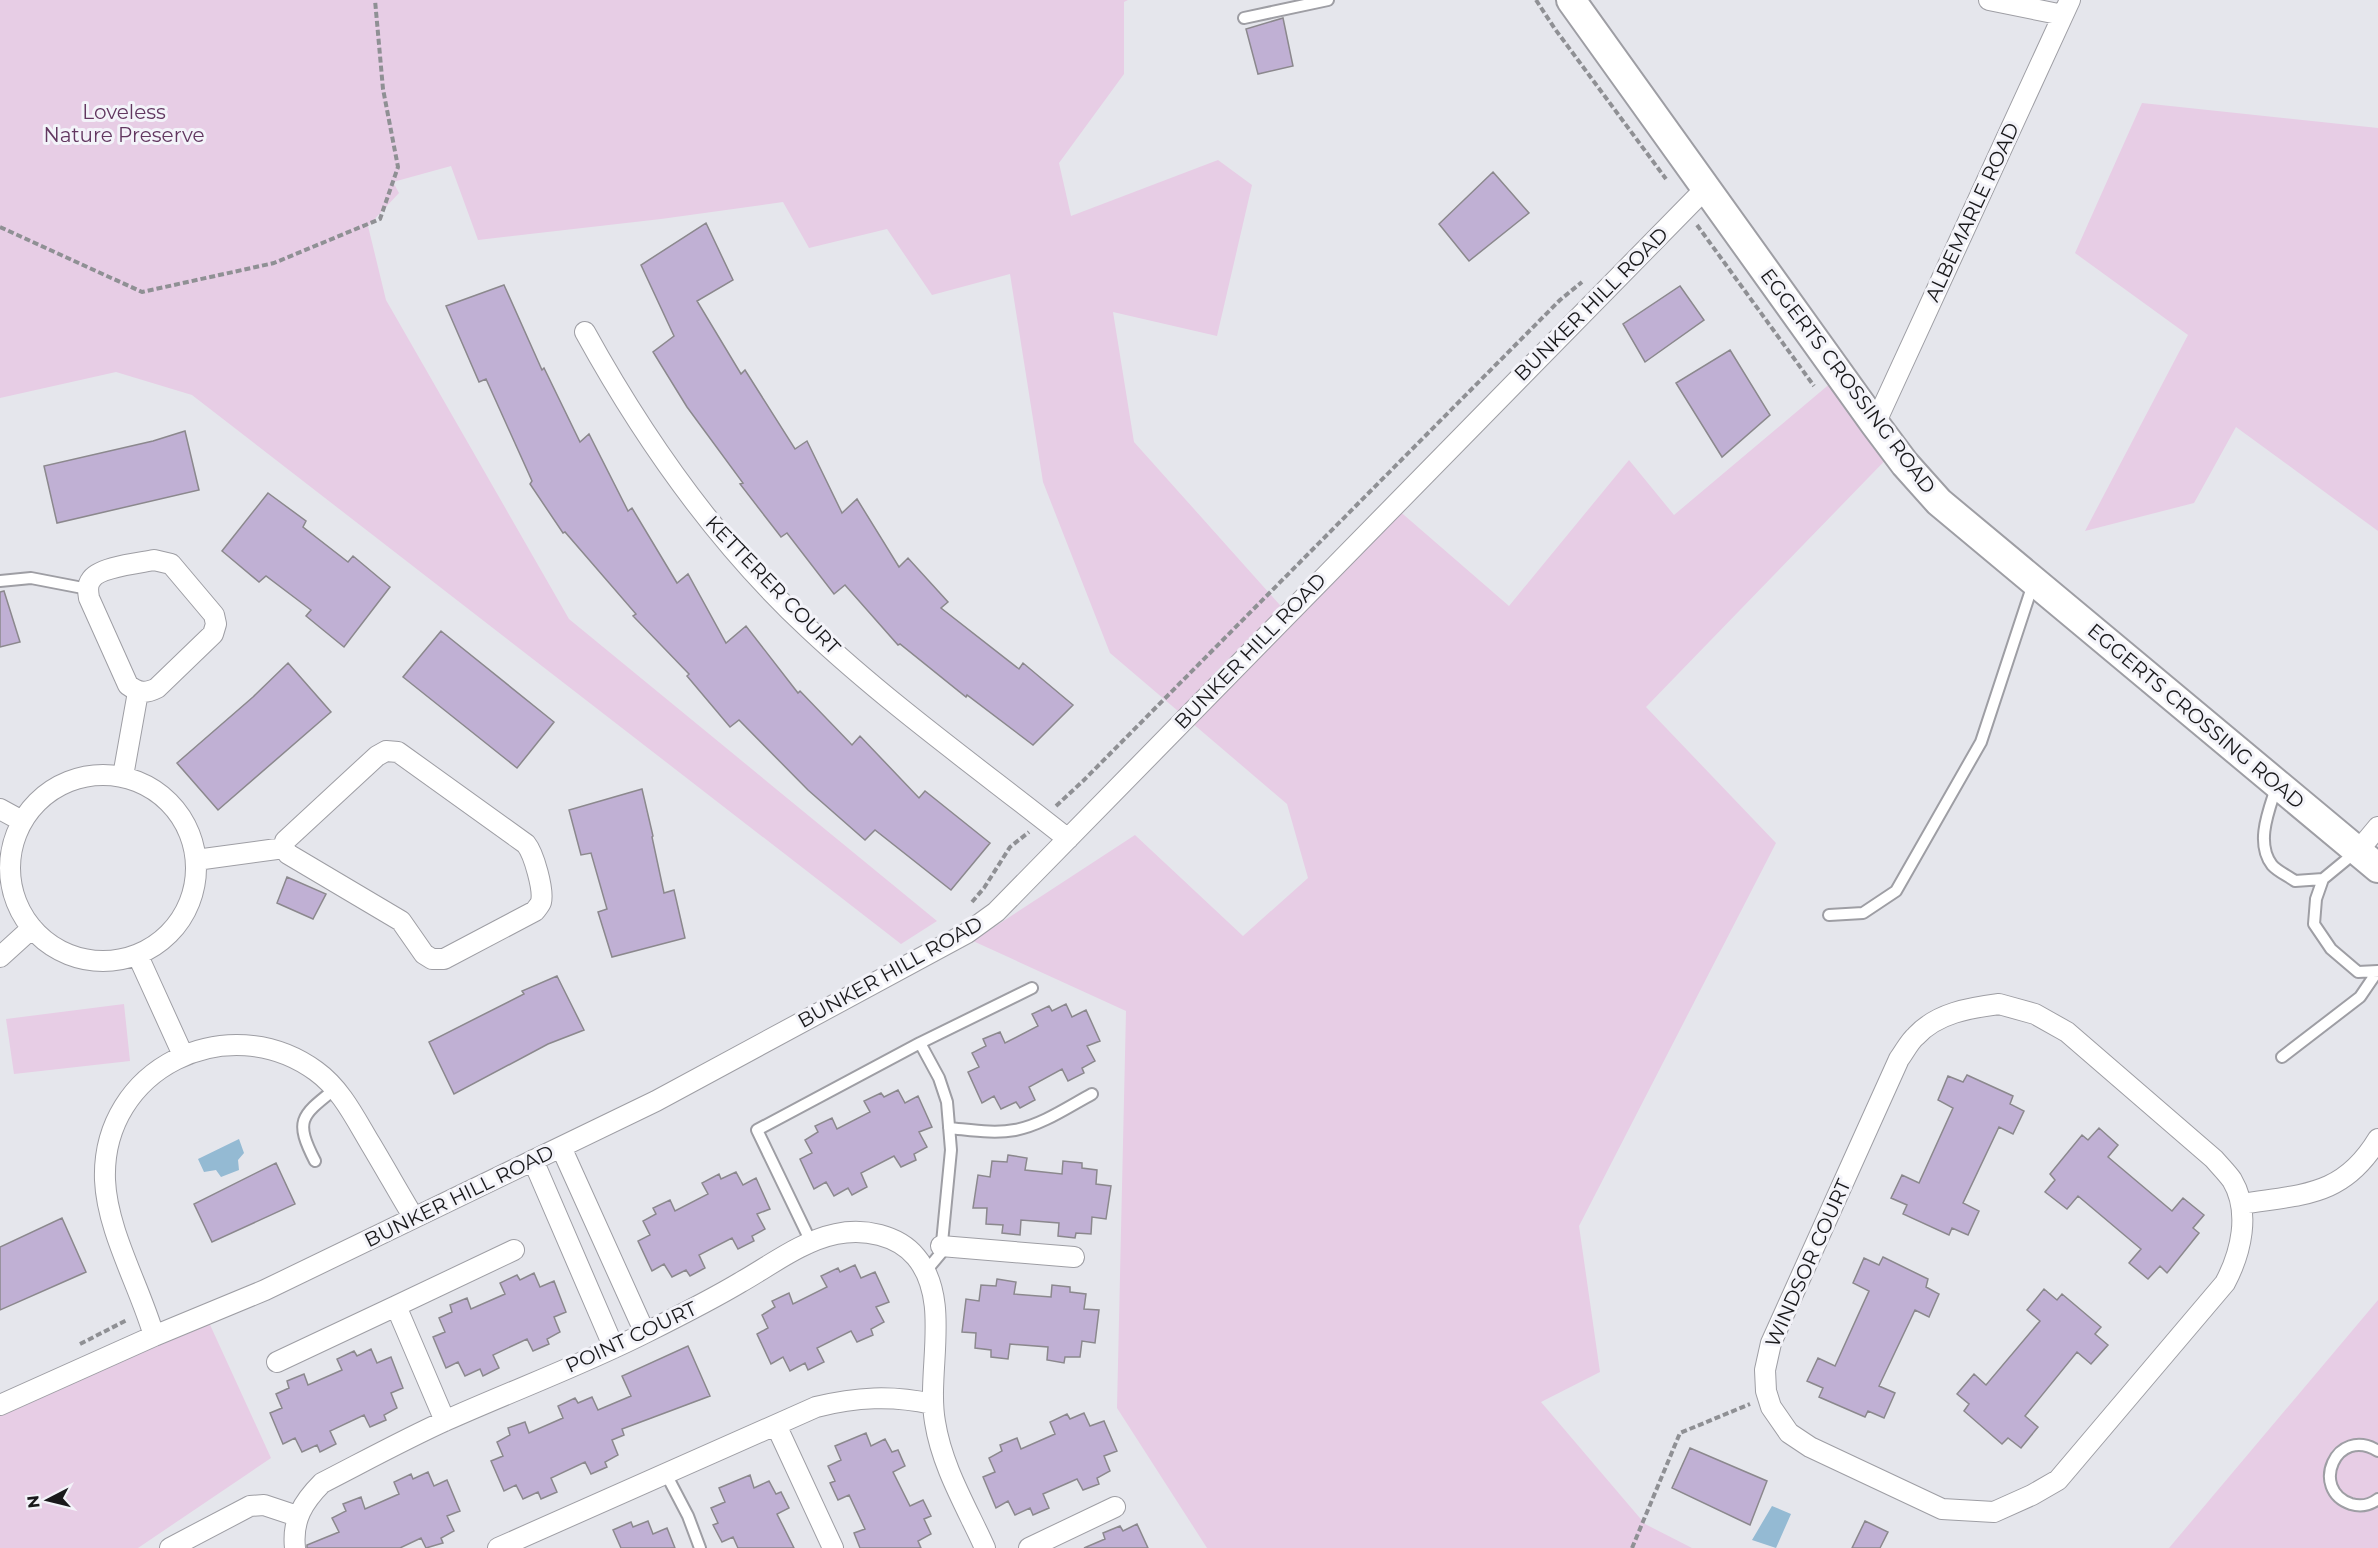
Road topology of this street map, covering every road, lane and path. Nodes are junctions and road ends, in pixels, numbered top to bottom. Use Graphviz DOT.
graph roads {
  1 [pos="375,0"];
  2 [pos="1328,0"];
  3 [pos="1572,0"];
  4 [pos="1989,0"];
  5 [pos="2066,7"];
  6 [pos="1244,18"];
  7 [pos="1705,189"];
  8 [pos="0,227"];
  9 [pos="1586,278"];
  10 [pos="585,332"];
  11 [pos="1875,424"];
  12 [pos="0,581"];
  13 [pos="2034,581"];
  14 [pos="88,589"];
  15 [pos="138,692"];
  16 [pos="123,776"];
  17 [pos="2278,784"];
  18 [pos="0,809"];
  19 [pos="1042,818"];
  20 [pos="22,821"];
  21 [pos="2378,827"];
  22 [pos="1068,839"];
  23 [pos="284,848"];
  24 [pos="2368,859"];
  25 [pos="196,860"];
  26 [pos="2323,879"];
  27 [pos="970,904"];
  28 [pos="1829,915"];
  29 [pos="32,928"];
  30 [pos="138,956"];
  31 [pos="0,957"];
  32 [pos="2378,971"];
  33 [pos="1032,988"];
  34 [pos="920,1043"];
  35 [pos="183,1055"];
  36 [pos="2282,1057"];
  37 [pos="335,1089"];
  38 [pos="1092,1094"];
  39 [pos="949,1128"];
  40 [pos="2378,1139"];
  41 [pos="561,1147"];
  42 [pos="315,1161"];
  43 [pos="533,1161"];
  44 [pos="2242,1204"];
  45 [pos="414,1218"];
  46 [pos="812,1242"];
  47 [pos="941,1246"];
  48 [pos="514,1250"];
  49 [pos="1074,1257"];
  50 [pos="926,1271"];
  51 [pos="396,1306"];
  52 [pos="147,1310"];
  53 [pos="645,1333"];
  54 [pos="154,1336"];
  55 [pos="72,1348"];
  56 [pos="614,1348"];
  57 [pos="277,1362"];
  58 [pos="1768,1398"];
  59 [pos="932,1404"];
  60 [pos="0,1405"];
  61 [pos="445,1421"];
  62 [pos="776,1425"];
  63 [pos="2378,1451"];
  64 [pos="666,1474"];
  65 [pos="2378,1499"];
  66 [pos="1115,1507"];
  67 [pos="297,1516"];
  68 [pos="170,1548"];
  69 [pos="295,1548"];
  70 [pos="498,1548"];
  71 [pos="700,1548"];
  72 [pos="833,1548"];
  73 [pos="985,1548"];
  74 [pos="1029,1548"];
  75 [pos="1632,1548"];
  1 -- 8 [label="path"];
  2 -- 6 [label="lane"];
  3 -- 7 [label="street, EGGERTS CROSSING ROAD"];
  4 -- 5 [label="street"];
  5 -- 11 [label="street, ALBEMARLE ROAD"];
  7 -- 11 [label="street, EGGERTS CROSSING ROAD"];
  7 -- 22 [label="street, BUNKER HILL ROAD"];
  9 -- 19 [label="path"];
  10 -- 19 [label="street, KETTERER COURT"];
  11 -- 13 [label="street, EGGERTS CROSSING ROAD"];
  12 -- 14 [label="lane"];
  13 -- 17 [label="street, EGGERTS CROSSING ROAD"];
  13 -- 28 [label="lane"];
  14 -- 15 [label="street"];
  14 -- 15 [label="street"];
  15 -- 16 [label="street"];
  16 -- 20 [label="street"];
  16 -- 25 [label="street"];
  17 -- 24 [label="street, EGGERTS CROSSING ROAD"];
  17 -- 26 [label="lane"];
  18 -- 20 [label="street"];
  19 -- 22 [label="street, KETTERER COURT"];
  19 -- 27 [label="path"];
  20 -- 29 [label="street"];
  21 -- 24 [label="street"];
  22 -- 41 [label="street, BUNKER HILL ROAD"];
  23 -- 23 [label="street"];
  23 -- 25 [label="street"];
  24 -- 26 [label="lane"];
  25 -- 30 [label="street"];
  26 -- 32 [label="lane"];
  29 -- 30 [label="street"];
  29 -- 31 [label="street"];
  30 -- 35 [label="street"];
  32 -- 36 [label="lane"];
  33 -- 34 [label="lane"];
  34 -- 39 [label="lane"];
  34 -- 46 [label="lane"];
  35 -- 37 [label="street"];
  35 -- 52 [label="street"];
  37 -- 42 [label="lane"];
  37 -- 45 [label="street"];
  38 -- 39 [label="lane"];
  39 -- 47 [label="lane"];
  40 -- 44 [label="street"];
  41 -- 43 [label="street, BUNKER HILL ROAD"];
  41 -- 53 [label="street"];
  43 -- 45 [label="street, BUNKER HILL ROAD"];
  43 -- 56 [label="street"];
  44 -- 58 [label="street, WINDSOR COURT"];
  44 -- 58 [label="street, WINDSOR COURT"];
  45 -- 54 [label="street, BUNKER HILL ROAD"];
  46 -- 50 [label="street, POINT COURT"];
  46 -- 53 [label="street, POINT COURT"];
  47 -- 49 [label="street"];
  47 -- 50 [label="lane"];
  48 -- 51 [label="street"];
  50 -- 59 [label="street, POINT COURT"];
  51 -- 57 [label="street"];
  51 -- 61 [label="street"];
  52 -- 54 [label="street"];
  52 -- 55 [label="path"];
  53 -- 56 [label="street, POINT COURT"];
  54 -- 60 [label="street, BUNKER HILL ROAD"];
  56 -- 61 [label="street, POINT COURT"];
  58 -- 75 [label="path"];
  59 -- 62 [label="street"];
  59 -- 73 [label="street, POINT COURT"];
  61 -- 67 [label="street, POINT COURT"];
  62 -- 64 [label="street"];
  62 -- 72 [label="street"];
  63 -- 65 [label="lane"];
  64 -- 70 [label="street"];
  64 -- 71 [label="lane"];
  66 -- 74 [label="street"];
  67 -- 68 [label="street"];
  67 -- 69 [label="street, POINT COURT"];
}
